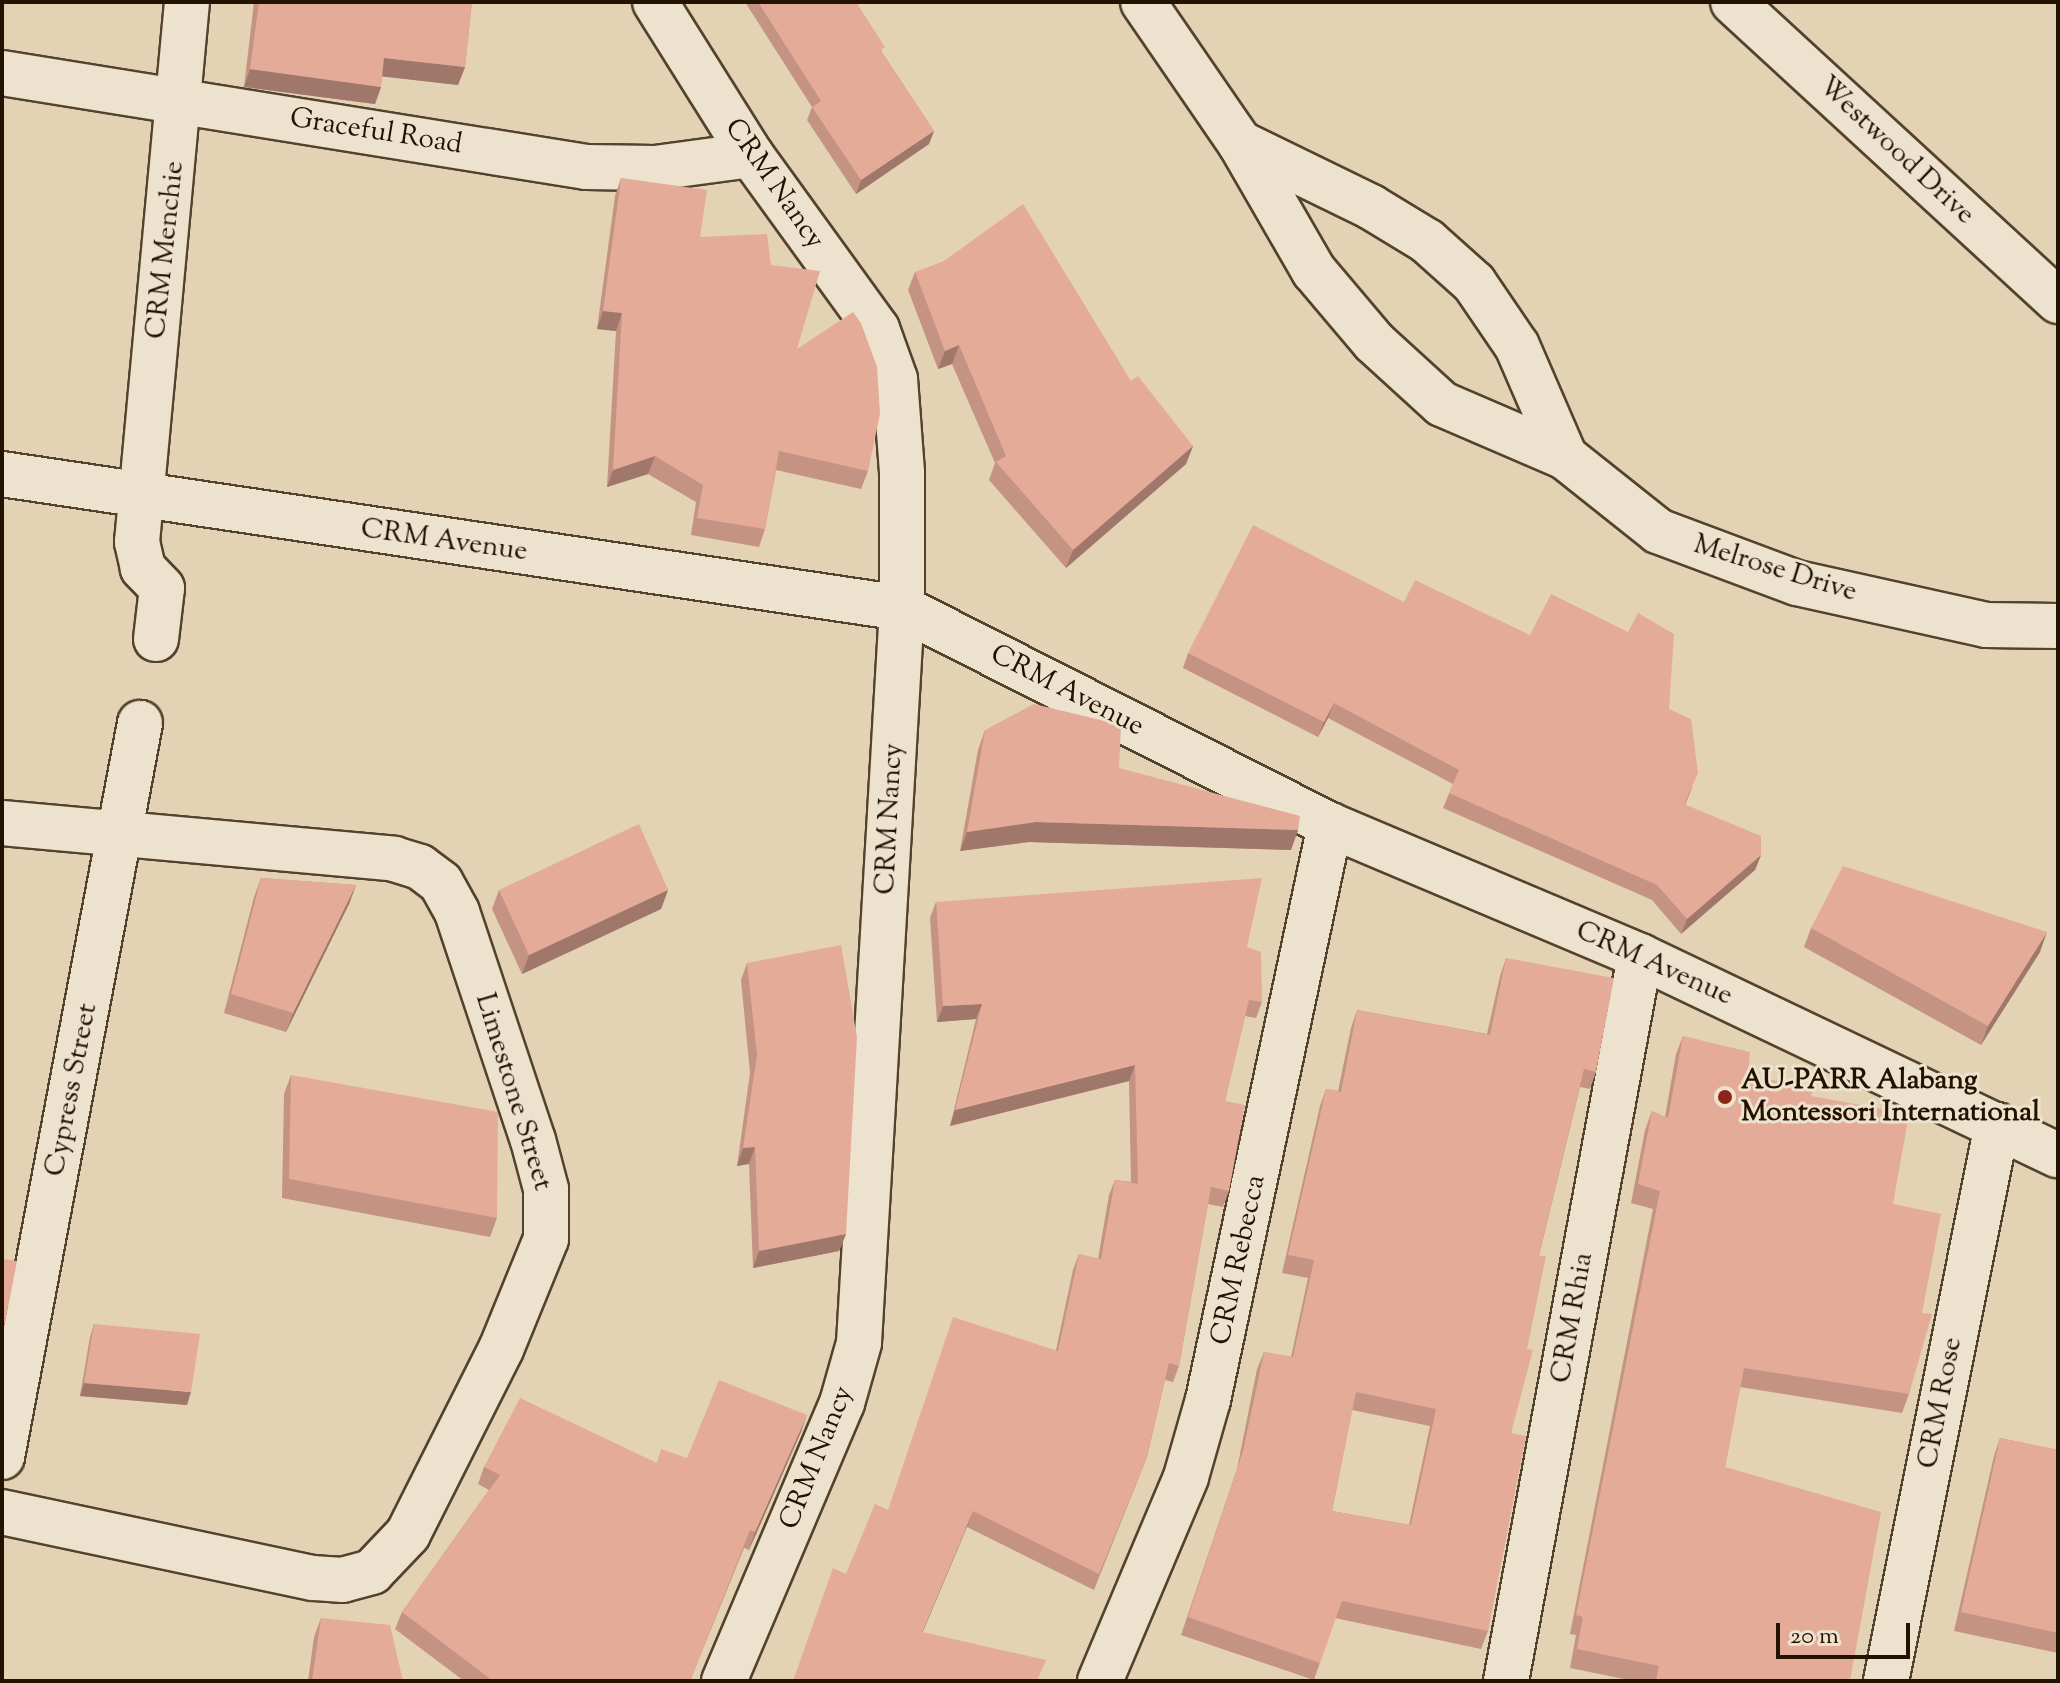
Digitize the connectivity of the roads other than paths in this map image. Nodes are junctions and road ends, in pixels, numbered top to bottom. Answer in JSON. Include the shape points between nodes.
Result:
{"nodes":[{"id":1,"x":187,"y":2,"type":"edge"},
{"id":2,"x":655,"y":2,"type":"edge"},
{"id":3,"x":1143,"y":2,"type":"edge"},
{"id":4,"x":1733,"y":2,"type":"edge"},
{"id":5,"x":2,"y":73,"type":"edge"},
{"id":6,"x":181,"y":100,"type":"junction"},
{"id":7,"x":1240,"y":143,"type":"junction"},
{"id":8,"x":751,"y":155,"type":"junction"},
{"id":9,"x":2058,"y":301,"type":"edge"},
{"id":10,"x":1565,"y":457,"type":"junction"},
{"id":11,"x":2,"y":474,"type":"edge"},
{"id":12,"x":142,"y":497,"type":"junction"},
{"id":13,"x":902,"y":608,"type":"junction"},
{"id":14,"x":2058,"y":626,"type":"edge"},
{"id":15,"x":156,"y":639,"type":"dead end"},
{"id":16,"x":140,"y":723,"type":"dead end"},
{"id":17,"x":2,"y":823,"type":"edge"},
{"id":18,"x":1330,"y":825,"type":"junction"},
{"id":19,"x":120,"y":834,"type":"junction"},
{"id":20,"x":1640,"y":956,"type":"junction"},
{"id":21,"x":1997,"y":1125,"type":"junction"},
{"id":22,"x":2058,"y":1155,"type":"edge"},
{"id":23,"x":2,"y":1457,"type":"edge"},
{"id":24,"x":2,"y":1512,"type":"edge"},
{"id":25,"x":724,"y":1681,"type":"edge"},
{"id":26,"x":1100,"y":1681,"type":"edge"},
{"id":27,"x":1506,"y":1681,"type":"edge"},
{"id":28,"x":1886,"y":1681,"type":"edge"}],
"edges":[{"from":1,"to":6,"type":"street","name":"CRM Menchie"},
{"from":2,"to":8,"type":"street","name":"CRM Nancy"},
{"from":3,"to":7,"type":"street","name":"Melrose Drive"},
{"from":4,"to":9,"type":"street","name":"Westwood Drive"},
{"from":5,"to":6,"type":"street","name":"Graceful Road"},
{"from":6,"to":8,"type":"street","name":"Graceful Road","via":[[586,167],[655,168]]},
{"from":6,"to":12,"type":"street","name":"CRM Menchie"},
{"from":7,"to":10,"type":"street","name":"Melrose Drive","via":[[1314,271],[1374,342],[1442,404]]},
{"from":7,"to":10,"type":"street","name":"Melrose Drive","via":[[1371,207],[1427,241],[1474,283],[1517,346]]},
{"from":8,"to":13,"type":"street","name":"CRM Nancy","via":[[877,329],[895,379],[902,473]]},
{"from":10,"to":14,"type":"street","name":"Melrose Drive","via":[[1658,531],[1797,583],[1986,625]]},
{"from":11,"to":12,"type":"street","name":"CRM Avenue"},
{"from":12,"to":13,"type":"street","name":"CRM Avenue"},
{"from":12,"to":15,"type":"street","name":"CRM Menchie","via":[[137,556],[162,588]]},
{"from":13,"to":18,"type":"street","name":"CRM Avenue"},
{"from":13,"to":25,"type":"street","name":"CRM Nancy","via":[[859,1343],[842,1403]]},
{"from":16,"to":19,"type":"street","name":"Cypress Street"},
{"from":17,"to":19,"type":"street","name":"Limestone Street"},
{"from":18,"to":20,"type":"street","name":"CRM Avenue"},
{"from":18,"to":26,"type":"street","name":"CRM Rebecca","via":[[1208,1400],[1186,1477]]},
{"from":19,"to":23,"type":"street","name":"Cypress Street"},
{"from":19,"to":24,"type":"street","name":"Limestone Street","via":[[394,859],[420,867],[441,883],[457,912],[533,1140],[546,1189],[546,1239],[501,1349],[408,1534],[372,1572],[343,1580],[312,1578]]},
{"from":20,"to":21,"type":"street","name":"CRM Avenue"},
{"from":20,"to":27,"type":"street","name":"CRM Rhia"},
{"from":21,"to":22,"type":"street","name":"CRM Avenue"},
{"from":21,"to":28,"type":"street","name":"CRM Rose"}]}
